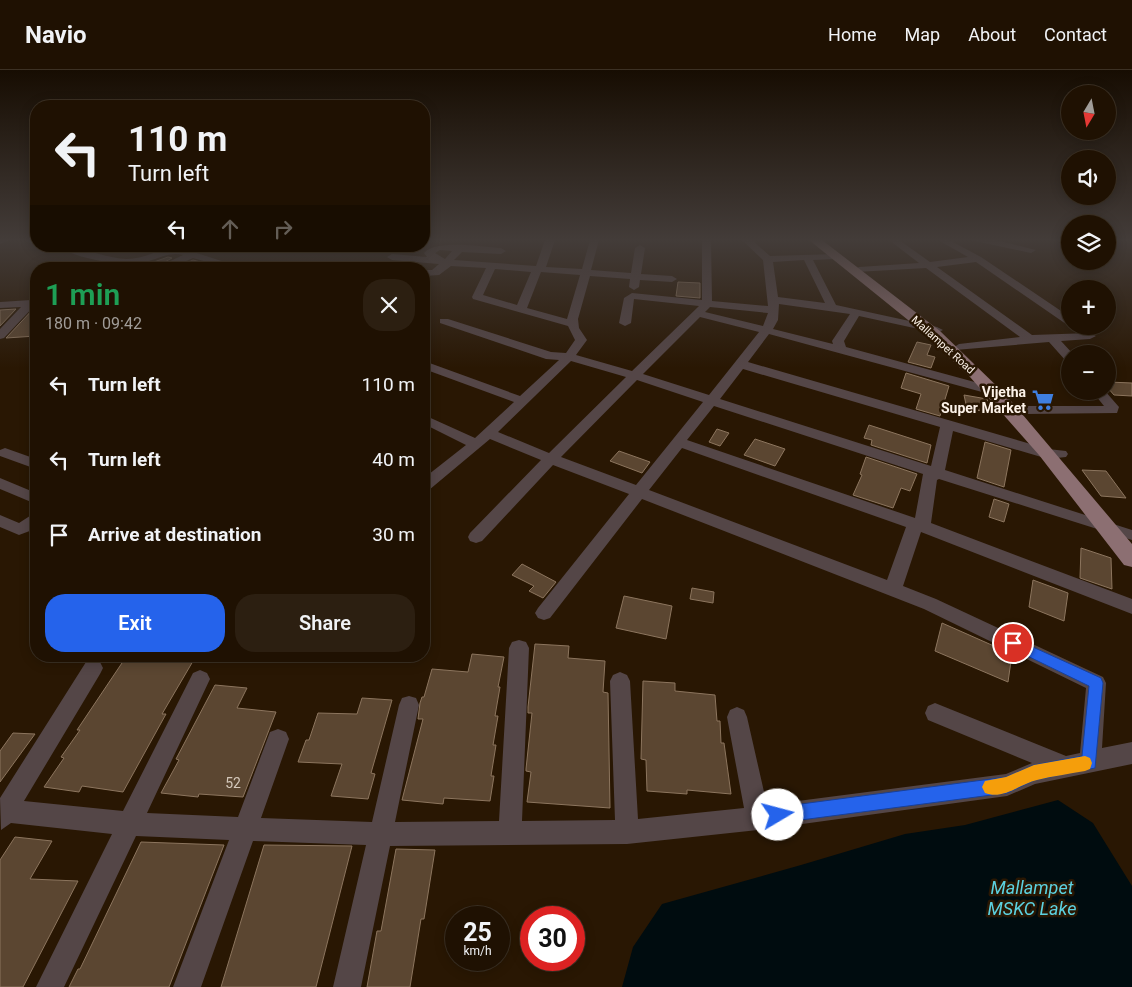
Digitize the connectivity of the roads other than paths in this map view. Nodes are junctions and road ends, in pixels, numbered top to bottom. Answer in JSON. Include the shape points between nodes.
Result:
{"nodes":[{"id":1,"x":485,"y":283,"type":"edge"},
{"id":2,"x":533,"y":283,"type":"edge"},
{"id":3,"x":584,"y":283,"type":"edge"},
{"id":4,"x":635,"y":283,"type":"edge"},
{"id":5,"x":703,"y":283,"type":"edge"},
{"id":6,"x":771,"y":283,"type":"edge"},
{"id":7,"x":820,"y":283,"type":"edge"},
{"id":8,"x":874,"y":283,"type":"edge"},
{"id":9,"x":954,"y":283,"type":"edge"},
{"id":10,"x":1013,"y":283,"type":"edge"},
{"id":11,"x":632,"y":296,"type":"junction"},
{"id":12,"x":30,"y":303,"type":"edge"},
{"id":13,"x":30,"y":304,"type":"edge"},
{"id":14,"x":774,"y":304,"type":"junction"},
{"id":15,"x":0,"y":305,"type":"edge"},
{"id":16,"x":832,"y":307,"type":"junction"},
{"id":17,"x":702,"y":308,"type":"junction"},
{"id":18,"x":522,"y":309,"type":"junction"},
{"id":19,"x":856,"y":313,"type":"junction"},
{"id":20,"x":1061,"y":316,"type":"edge"},
{"id":21,"x":444,"y":321,"type":"dead end"},
{"id":22,"x":573,"y":324,"type":"junction"},
{"id":23,"x":625,"y":324,"type":"dead end"},
{"id":24,"x":933,"y":330,"type":"junction"},
{"id":25,"x":766,"y":331,"type":"junction"},
{"id":26,"x":1089,"y":335,"type":"edge"},
{"id":27,"x":0,"y":336,"type":"edge"},
{"id":28,"x":1053,"y":338,"type":"junction"},
{"id":29,"x":1030,"y":339,"type":"junction"},
{"id":30,"x":1061,"y":347,"type":"edge"},
{"id":31,"x":959,"y":348,"type":"junction"},
{"id":32,"x":841,"y":349,"type":"junction"},
{"id":33,"x":569,"y":357,"type":"junction"},
{"id":34,"x":740,"y":364,"type":"junction"},
{"id":35,"x":430,"y":367,"type":"edge"},
{"id":36,"x":636,"y":376,"type":"junction"},
{"id":37,"x":998,"y":391,"type":"junction"},
{"id":38,"x":1106,"y":400,"type":"edge"},
{"id":39,"x":523,"y":401,"type":"junction"},
{"id":40,"x":712,"y":402,"type":"junction"},
{"id":41,"x":1025,"y":410,"type":"junction"},
{"id":42,"x":430,"y":420,"type":"edge"},
{"id":43,"x":947,"y":425,"type":"junction"},
{"id":44,"x":488,"y":433,"type":"junction"},
{"id":45,"x":679,"y":442,"type":"junction"},
{"id":46,"x":476,"y":444,"type":"junction"},
{"id":47,"x":5,"y":452,"type":"edge"},
{"id":48,"x":1055,"y":454,"type":"junction"},
{"id":49,"x":551,"y":459,"type":"junction"},
{"id":50,"x":30,"y":462,"type":"edge"},
{"id":51,"x":934,"y":474,"type":"junction"},
{"id":52,"x":430,"y":481,"type":"edge"},
{"id":53,"x":0,"y":482,"type":"edge"},
{"id":54,"x":639,"y":492,"type":"junction"},
{"id":55,"x":30,"y":496,"type":"edge"},
{"id":56,"x":0,"y":521,"type":"edge"},
{"id":57,"x":30,"y":523,"type":"edge"},
{"id":58,"x":919,"y":525,"type":"junction"},
{"id":59,"x":1108,"y":528,"type":"junction"},
{"id":60,"x":476,"y":537,"type":"dead end"},
{"id":61,"x":1131,"y":537,"type":"edge"},
{"id":62,"x":1132,"y":559,"type":"edge"},
{"id":63,"x":894,"y":590,"type":"junction"},
{"id":64,"x":1132,"y":607,"type":"edge"},
{"id":65,"x":544,"y":614,"type":"dead end"},
{"id":66,"x":519,"y":648,"type":"dead end"},
{"id":67,"x":93,"y":668,"type":"dead end"},
{"id":68,"x":200,"y":679,"type":"dead end"},
{"id":69,"x":620,"y":681,"type":"dead end"},
{"id":70,"x":408,"y":705,"type":"dead end"},
{"id":71,"x":935,"y":713,"type":"dead end"},
{"id":72,"x":737,"y":717,"type":"dead end"},
{"id":73,"x":278,"y":739,"type":"dead end"},
{"id":74,"x":1132,"y":753,"type":"edge"},
{"id":75,"x":1079,"y":765,"type":"junction"},
{"id":76,"x":2,"y":813,"type":"edge"},
{"id":77,"x":758,"y":818,"type":"junction"},
{"id":78,"x":131,"y":824,"type":"junction"},
{"id":79,"x":245,"y":830,"type":"junction"},
{"id":80,"x":627,"y":832,"type":"junction"},
{"id":81,"x":380,"y":834,"type":"junction"},
{"id":82,"x":510,"y":834,"type":"junction"},
{"id":83,"x":50,"y":987,"type":"edge"},
{"id":84,"x":188,"y":987,"type":"edge"},
{"id":85,"x":347,"y":987,"type":"edge"}],
"edges":[{"from":1,"to":18,"type":"street","via":[[477,297]]},
{"from":2,"to":18,"type":"street"},
{"from":3,"to":22,"type":"street"},
{"from":4,"to":11,"type":"street"},
{"from":5,"to":17,"type":"street"},
{"from":6,"to":14,"type":"street"},
{"from":7,"to":16,"type":"street"},
{"from":8,"to":24,"type":"main road","name":"Mallampet Road"},
{"from":9,"to":29,"type":"street"},
{"from":10,"to":20,"type":"street"},
{"from":11,"to":17,"type":"street"},
{"from":11,"to":23,"type":"street"},
{"from":12,"to":15,"type":"street"},
{"from":13,"to":27,"type":"street"},
{"from":14,"to":16,"type":"street"},
{"from":14,"to":17,"type":"street"},
{"from":14,"to":25,"type":"street","via":[[772,320]]},
{"from":16,"to":19,"type":"street"},
{"from":17,"to":25,"type":"street"},
{"from":17,"to":36,"type":"street"},
{"from":18,"to":22,"type":"street"},
{"from":19,"to":24,"type":"street"},
{"from":19,"to":32,"type":"street","via":[[838,342]]},
{"from":21,"to":33,"type":"street","via":[[550,356]]},
{"from":22,"to":33,"type":"street","via":[[581,340]]},
{"from":24,"to":31,"type":"main road","name":"Mallampet Road"},
{"from":24,"to":37,"type":"main road","name":"Mallampet Road"},
{"from":25,"to":32,"type":"street"},
{"from":25,"to":34,"type":"street"},
{"from":26,"to":28,"type":"street"},
{"from":28,"to":29,"type":"street"},
{"from":28,"to":30,"type":"street"},
{"from":29,"to":31,"type":"street"},
{"from":31,"to":37,"type":"main road","name":"Mallampet Road"},
{"from":32,"to":37,"type":"street"},
{"from":33,"to":36,"type":"street"},
{"from":33,"to":39,"type":"street"},
{"from":34,"to":40,"type":"street"},
{"from":34,"to":43,"type":"street"},
{"from":35,"to":39,"type":"street"},
{"from":36,"to":40,"type":"street"},
{"from":36,"to":49,"type":"street"},
{"from":37,"to":41,"type":"main road","name":"Mallampet Road"},
{"from":37,"to":48,"type":"main road","name":"Mallampet Road"},
{"from":38,"to":41,"type":"street","via":[[1112,410]]},
{"from":39,"to":44,"type":"street"},
{"from":40,"to":45,"type":"street"},
{"from":40,"to":51,"type":"street"},
{"from":41,"to":48,"type":"main road","name":"Mallampet Road"},
{"from":42,"to":46,"type":"street"},
{"from":43,"to":48,"type":"street"},
{"from":43,"to":51,"type":"street"},
{"from":44,"to":46,"type":"street"},
{"from":44,"to":49,"type":"street"},
{"from":45,"to":54,"type":"street"},
{"from":45,"to":58,"type":"street"},
{"from":46,"to":52,"type":"street"},
{"from":47,"to":50,"type":"street"},
{"from":48,"to":59,"type":"main road","name":"Mallampet Road"},
{"from":48,"to":61,"type":"main road","name":"Mallampet Road"},
{"from":49,"to":54,"type":"street"},
{"from":49,"to":60,"type":"street"},
{"from":51,"to":58,"type":"street"},
{"from":51,"to":59,"type":"street"},
{"from":53,"to":55,"type":"street"},
{"from":54,"to":63,"type":"street"},
{"from":54,"to":65,"type":"street"},
{"from":56,"to":57,"type":"street","via":[[19,529]]},
{"from":58,"to":63,"type":"street"},
{"from":58,"to":64,"type":"street"},
{"from":59,"to":61,"type":"street"},
{"from":59,"to":62,"type":"main road","name":"Mallampet Road"},
{"from":63,"to":75,"type":"street","via":[[1096,683]]},
{"from":66,"to":82,"type":"street"},
{"from":67,"to":76,"type":"street"},
{"from":68,"to":78,"type":"street"},
{"from":69,"to":80,"type":"street"},
{"from":70,"to":81,"type":"street"},
{"from":71,"to":75,"type":"street"},
{"from":72,"to":77,"type":"street"},
{"from":73,"to":79,"type":"street"},
{"from":74,"to":75,"type":"street"},
{"from":75,"to":77,"type":"street","via":[[1034,773],[1007,785]]},
{"from":76,"to":78,"type":"street"},
{"from":77,"to":80,"type":"street"},
{"from":78,"to":79,"type":"street"},
{"from":78,"to":83,"type":"street"},
{"from":79,"to":81,"type":"street"},
{"from":79,"to":84,"type":"street"},
{"from":80,"to":82,"type":"street"},
{"from":81,"to":82,"type":"street"},
{"from":81,"to":85,"type":"street"}]}
